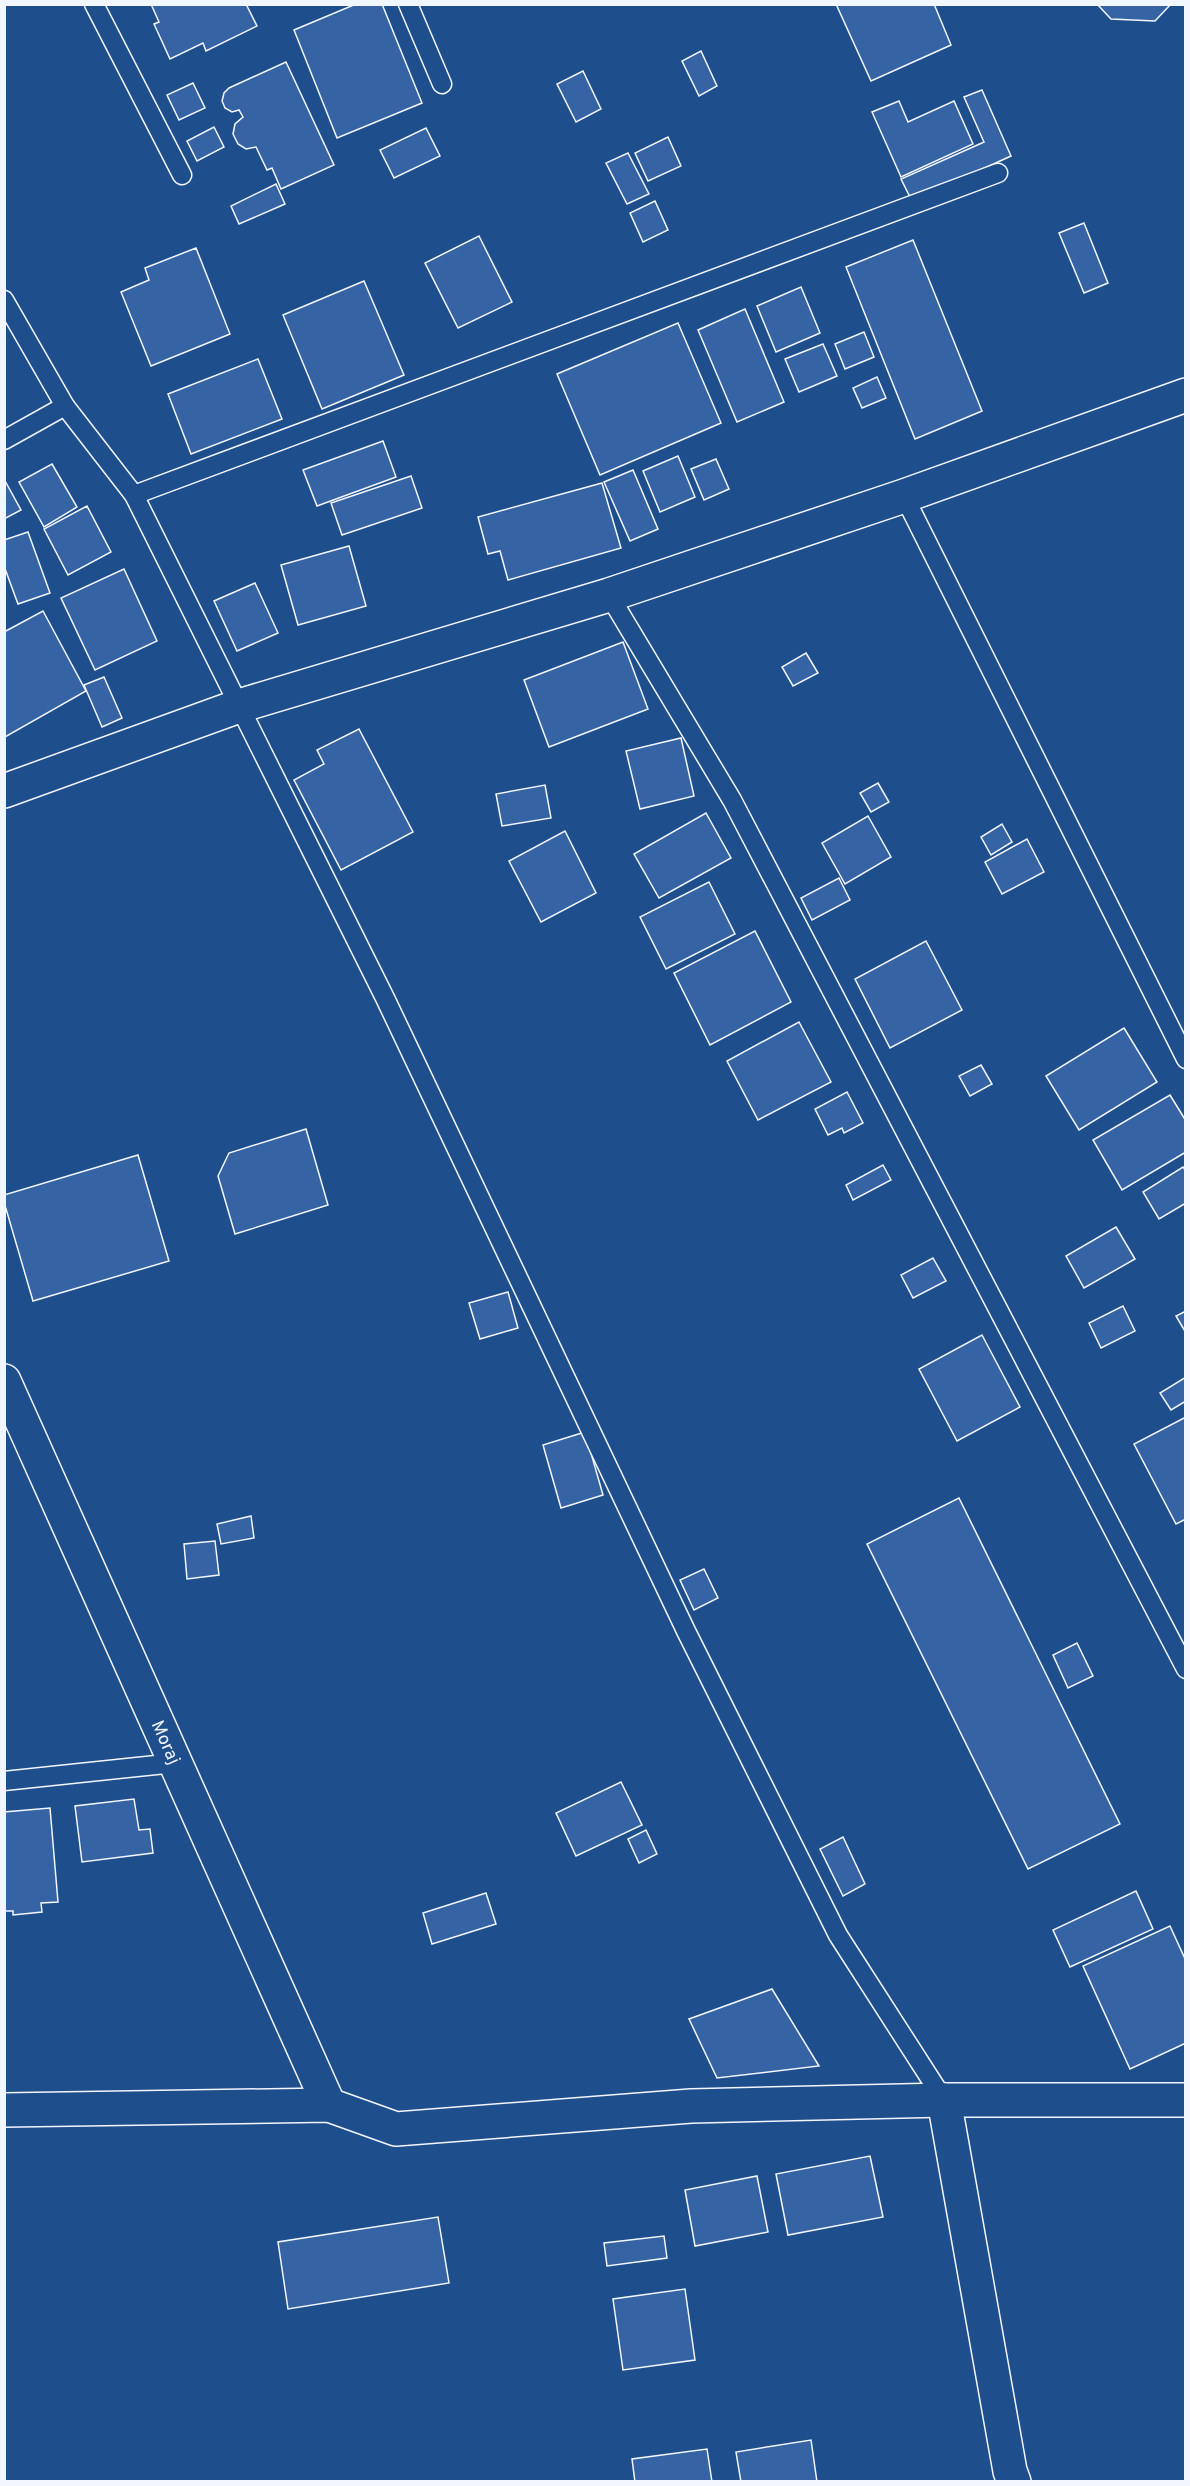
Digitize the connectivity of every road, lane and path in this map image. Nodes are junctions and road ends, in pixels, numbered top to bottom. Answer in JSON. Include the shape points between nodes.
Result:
{"nodes":[{"id":1,"x":94,"y":4,"type":"edge"},
{"id":2,"x":408,"y":4,"type":"edge"},
{"id":3,"x":442,"y":84,"type":"dead end"},
{"id":4,"x":998,"y":173,"type":"dead end"},
{"id":5,"x":182,"y":175,"type":"dead end"},
{"id":6,"x":4,"y":300,"type":"edge"},
{"id":7,"x":1185,"y":395,"type":"edge"},
{"id":8,"x":65,"y":406,"type":"junction"},
{"id":9,"x":4,"y":440,"type":"edge"},
{"id":10,"x":134,"y":495,"type":"junction"},
{"id":11,"x":904,"y":496,"type":"junction"},
{"id":12,"x":609,"y":595,"type":"junction"},
{"id":13,"x":239,"y":706,"type":"junction"},
{"id":14,"x":4,"y":791,"type":"edge"},
{"id":15,"x":1185,"y":1059,"type":"edge"},
{"id":16,"x":4,"y":1381,"type":"edge"},
{"id":17,"x":1185,"y":1669,"type":"edge"},
{"id":18,"x":175,"y":1763,"type":"junction"},
{"id":19,"x":4,"y":1781,"type":"edge"},
{"id":20,"x":944,"y":2100,"type":"junction"},
{"id":21,"x":1185,"y":2100,"type":"edge"},
{"id":22,"x":329,"y":2105,"type":"junction"},
{"id":23,"x":4,"y":2110,"type":"edge"},
{"id":24,"x":1014,"y":2481,"type":"edge"}],
"edges":[{"from":1,"to":5,"type":"lane"},
{"from":2,"to":3,"type":"lane"},
{"from":4,"to":10,"type":"lane"},
{"from":6,"to":8,"type":"lane"},
{"from":7,"to":11,"type":"street"},
{"from":8,"to":9,"type":"lane"},
{"from":8,"to":10,"type":"lane"},
{"from":10,"to":13,"type":"lane"},
{"from":11,"to":12,"type":"street"},
{"from":11,"to":15,"type":"lane"},
{"from":12,"to":13,"type":"street"},
{"from":12,"to":17,"type":"lane","via":[[732,800]]},
{"from":13,"to":14,"type":"street"},
{"from":13,"to":20,"type":"lane","via":[[385,998],[686,1631],[838,1935]]},
{"from":16,"to":18,"type":"street","name":"Moraj"},
{"from":18,"to":19,"type":"lane"},
{"from":18,"to":22,"type":"street","name":"Moraj"},
{"from":20,"to":21,"type":"street"},
{"from":20,"to":22,"type":"street","via":[[691,2106],[396,2129]]},
{"from":20,"to":24,"type":"street"},
{"from":22,"to":23,"type":"street"}]}
